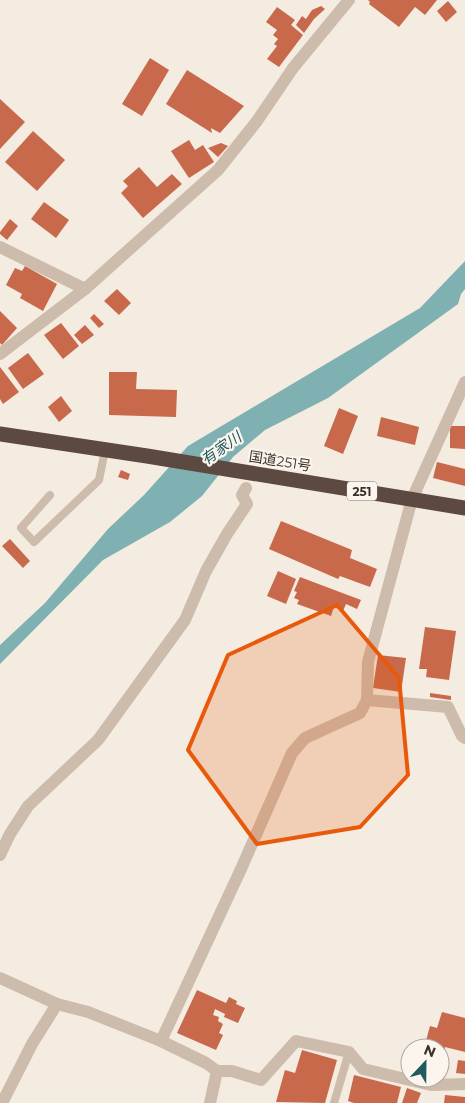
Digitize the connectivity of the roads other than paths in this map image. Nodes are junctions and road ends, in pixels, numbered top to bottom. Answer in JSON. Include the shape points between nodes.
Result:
{"nodes":[{"id":1,"x":349,"y":0,"type":"edge"},
{"id":2,"x":0,"y":247,"type":"edge"},
{"id":3,"x":85,"y":289,"type":"junction"},
{"id":4,"x":0,"y":354,"type":"edge"},
{"id":5,"x":465,"y":382,"type":"edge"},
{"id":6,"x":0,"y":434,"type":"edge"},
{"id":7,"x":105,"y":450,"type":"junction"},
{"id":8,"x":246,"y":488,"type":"dead end"},
{"id":9,"x":50,"y":495,"type":"dead end"},
{"id":10,"x":412,"y":499,"type":"junction"},
{"id":11,"x":465,"y":508,"type":"edge"},
{"id":12,"x":367,"y":700,"type":"junction"},
{"id":13,"x":465,"y":738,"type":"edge"},
{"id":14,"x":0,"y":855,"type":"edge"},
{"id":15,"x":0,"y":978,"type":"edge"},
{"id":16,"x":57,"y":1004,"type":"junction"},
{"id":17,"x":161,"y":1041,"type":"junction"},
{"id":18,"x":349,"y":1052,"type":"junction"},
{"id":19,"x":217,"y":1071,"type":"junction"},
{"id":20,"x":465,"y":1084,"type":"edge"},
{"id":21,"x":2,"y":1103,"type":"edge"},
{"id":22,"x":210,"y":1103,"type":"edge"},
{"id":23,"x":334,"y":1103,"type":"edge"}],
"edges":[{"from":1,"to":3,"type":"street","via":[[293,68],[218,170]]},
{"from":2,"to":3,"type":"street"},
{"from":3,"to":4,"type":"street"},
{"from":5,"to":10,"type":"street"},
{"from":6,"to":7,"type":"highway","name":"国道251号","number":"251"},
{"from":7,"to":9,"type":"lane","via":[[99,480],[34,542],[21,528]]},
{"from":7,"to":10,"type":"highway","name":"国道251号","number":"251"},
{"from":8,"to":14,"type":"street","via":[[242,495],[247,504],[206,571],[185,620],[98,740],[28,806]]},
{"from":10,"to":11,"type":"highway","name":"国道251号","number":"251"},
{"from":10,"to":12,"type":"street","via":[[368,662]]},
{"from":12,"to":13,"type":"street","via":[[448,707]]},
{"from":12,"to":17,"type":"street","via":[[360,714],[305,738],[292,753]]},
{"from":15,"to":16,"type":"street"},
{"from":16,"to":17,"type":"street","via":[[88,1012]]},
{"from":16,"to":21,"type":"street"},
{"from":17,"to":19,"type":"street","via":[[206,1062]]},
{"from":18,"to":19,"type":"street","via":[[296,1040],[261,1080],[232,1071]]},
{"from":18,"to":20,"type":"street","via":[[363,1069],[431,1085]]},
{"from":18,"to":23,"type":"lane"},
{"from":19,"to":22,"type":"street"}]}
